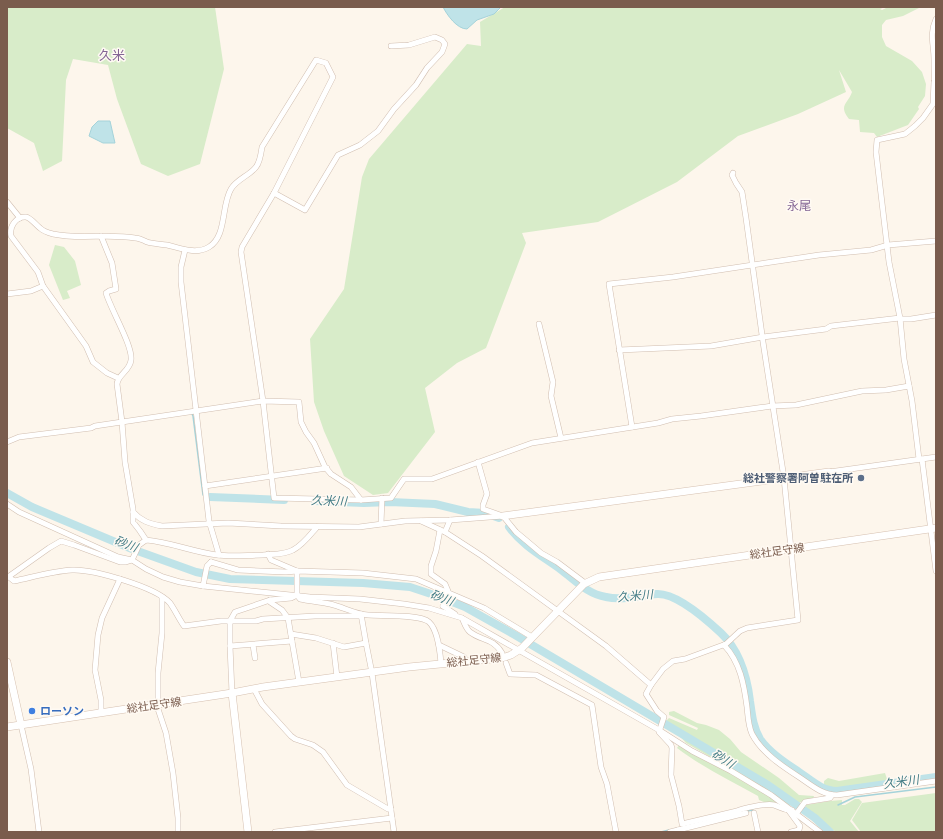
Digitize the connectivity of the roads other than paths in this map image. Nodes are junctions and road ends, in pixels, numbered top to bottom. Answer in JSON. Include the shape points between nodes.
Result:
{"nodes":[{"id":1,"x":936,"y":19,"type":"edge"},
{"id":2,"x":391,"y":46,"type":"dead end"},
{"id":3,"x":934,"y":82,"type":"junction"},
{"id":4,"x":936,"y":96,"type":"edge"},
{"id":5,"x":732,"y":173,"type":"dead end"},
{"id":6,"x":274,"y":193,"type":"junction"},
{"id":7,"x":7,"y":202,"type":"edge"},
{"id":8,"x":20,"y":218,"type":"junction"},
{"id":9,"x":9,"y":234,"type":"edge"},
{"id":10,"x":101,"y":236,"type":"junction"},
{"id":11,"x":936,"y":241,"type":"edge"},
{"id":12,"x":888,"y":246,"type":"junction"},
{"id":13,"x":185,"y":250,"type":"junction"},
{"id":14,"x":753,"y":266,"type":"junction"},
{"id":15,"x":43,"y":286,"type":"junction"},
{"id":16,"x":7,"y":294,"type":"edge"},
{"id":17,"x":936,"y":315,"type":"edge"},
{"id":18,"x":900,"y":318,"type":"junction"},
{"id":19,"x":539,"y":324,"type":"dead end"},
{"id":20,"x":763,"y":337,"type":"junction"},
{"id":21,"x":620,"y":350,"type":"junction"},
{"id":22,"x":118,"y":378,"type":"junction"},
{"id":23,"x":909,"y":386,"type":"junction"},
{"id":24,"x":263,"y":400,"type":"junction"},
{"id":25,"x":772,"y":406,"type":"junction"},
{"id":26,"x":196,"y":411,"type":"junction"},
{"id":27,"x":122,"y":424,"type":"junction"},
{"id":28,"x":632,"y":427,"type":"junction"},
{"id":29,"x":561,"y":438,"type":"junction"},
{"id":30,"x":7,"y":442,"type":"edge"},
{"id":31,"x":936,"y":457,"type":"edge"},
{"id":32,"x":920,"y":459,"type":"junction"},
{"id":33,"x":478,"y":462,"type":"junction"},
{"id":34,"x":326,"y":468,"type":"junction"},
{"id":35,"x":829,"y":472,"type":"joint"},
{"id":36,"x":271,"y":476,"type":"junction"},
{"id":37,"x":784,"y":478,"type":"junction"},
{"id":38,"x":205,"y":486,"type":"junction"},
{"id":39,"x":361,"y":500,"type":"junction"},
{"id":40,"x":382,"y":500,"type":"junction"},
{"id":41,"x":7,"y":504,"type":"edge"},
{"id":42,"x":133,"y":512,"type":"junction"},
{"id":43,"x":501,"y":516,"type":"junction"},
{"id":44,"x":419,"y":520,"type":"junction"},
{"id":45,"x":450,"y":520,"type":"junction"},
{"id":46,"x":210,"y":523,"type":"junction"},
{"id":47,"x":381,"y":524,"type":"junction"},
{"id":48,"x":317,"y":526,"type":"junction"},
{"id":49,"x":933,"y":528,"type":"edge"},
{"id":50,"x":443,"y":531,"type":"junction"},
{"id":51,"x":146,"y":540,"type":"junction"},
{"id":52,"x":791,"y":550,"type":"junction"},
{"id":53,"x":268,"y":554,"type":"junction"},
{"id":54,"x":219,"y":555,"type":"junction"},
{"id":55,"x":226,"y":556,"type":"junction"},
{"id":56,"x":133,"y":558,"type":"junction"},
{"id":57,"x":211,"y":562,"type":"junction"},
{"id":58,"x":297,"y":571,"type":"junction"},
{"id":59,"x":936,"y":571,"type":"edge"},
{"id":60,"x":8,"y":577,"type":"edge"},
{"id":61,"x":120,"y":579,"type":"junction"},
{"id":62,"x":583,"y":585,"type":"junction"},
{"id":63,"x":203,"y":586,"type":"junction"},
{"id":64,"x":448,"y":591,"type":"junction"},
{"id":65,"x":297,"y":595,"type":"junction"},
{"id":66,"x":162,"y":597,"type":"junction"},
{"id":67,"x":270,"y":600,"type":"junction"},
{"id":68,"x":443,"y":606,"type":"junction"},
{"id":69,"x":434,"y":609,"type":"junction"},
{"id":70,"x":558,"y":611,"type":"junction"},
{"id":71,"x":361,"y":615,"type":"junction"},
{"id":72,"x":288,"y":618,"type":"junction"},
{"id":73,"x":462,"y":618,"type":"junction"},
{"id":74,"x":230,"y":622,"type":"junction"},
{"id":75,"x":291,"y":634,"type":"junction"},
{"id":76,"x":531,"y":638,"type":"junction"},
{"id":77,"x":292,"y":641,"type":"junction"},
{"id":78,"x":333,"y":643,"type":"junction"},
{"id":79,"x":366,"y":643,"type":"junction"},
{"id":80,"x":725,"y":644,"type":"junction"},
{"id":81,"x":253,"y":645,"type":"junction"},
{"id":82,"x":439,"y":645,"type":"junction"},
{"id":83,"x":230,"y":646,"type":"junction"},
{"id":84,"x":520,"y":649,"type":"junction"},
{"id":85,"x":502,"y":654,"type":"dead end"},
{"id":86,"x":256,"y":658,"type":"dead end"},
{"id":87,"x":466,"y":661,"type":"junction"},
{"id":88,"x":7,"y":662,"type":"edge"},
{"id":89,"x":441,"y":663,"type":"junction"},
{"id":90,"x":506,"y":663,"type":"dead end"},
{"id":91,"x":372,"y":673,"type":"junction"},
{"id":92,"x":337,"y":677,"type":"junction"},
{"id":93,"x":299,"y":682,"type":"junction"},
{"id":94,"x":651,"y":685,"type":"junction"},
{"id":95,"x":254,"y":689,"type":"junction"},
{"id":96,"x":232,"y":694,"type":"junction"},
{"id":97,"x":158,"y":704,"type":"junction"},
{"id":98,"x":101,"y":713,"type":"junction"},
{"id":99,"x":21,"y":725,"type":"junction"},
{"id":100,"x":7,"y":727,"type":"edge"},
{"id":101,"x":660,"y":728,"type":"junction"},
{"id":102,"x":936,"y":781,"type":"edge"},
{"id":103,"x":832,"y":795,"type":"junction"},
{"id":104,"x":391,"y":809,"type":"junction"},
{"id":105,"x":793,"y":812,"type":"junction"},
{"id":106,"x":746,"y":813,"type":"dead end"},
{"id":107,"x":754,"y":813,"type":"dead end"},
{"id":108,"x":392,"y":818,"type":"junction"},
{"id":109,"x":681,"y":828,"type":"edge"},
{"id":110,"x":39,"y":832,"type":"edge"},
{"id":111,"x":178,"y":832,"type":"edge"},
{"id":112,"x":248,"y":832,"type":"edge"},
{"id":113,"x":275,"y":832,"type":"edge"},
{"id":114,"x":394,"y":832,"type":"edge"},
{"id":115,"x":616,"y":832,"type":"edge"},
{"id":116,"x":670,"y":832,"type":"edge"},
{"id":117,"x":758,"y":832,"type":"edge"},
{"id":118,"x":791,"y":832,"type":"edge"},
{"id":119,"x":820,"y":832,"type":"edge"}],
"edges":[{"from":1,"to":3,"type":"street","via":[[932,27]]},
{"from":2,"to":6,"type":"street","via":[[409,44],[435,36],[445,44],[442,52],[378,131],[360,145],[338,155],[305,210]]},
{"from":3,"to":4,"type":"street"},
{"from":3,"to":12,"type":"street","via":[[933,104],[916,126],[905,134],[877,140],[876,152]]},
{"from":5,"to":14,"type":"street","via":[[742,192]]},
{"from":6,"to":13,"type":"street","via":[[333,77],[326,63],[316,60],[262,147],[256,167],[237,182],[228,196],[215,242],[205,249]]},
{"from":6,"to":24,"type":"street","via":[[241,252]]},
{"from":7,"to":8,"type":"street"},
{"from":8,"to":9,"type":"street","via":[[14,222]]},
{"from":8,"to":10,"type":"street","via":[[29,218],[40,229],[53,234]]},
{"from":9,"to":15,"type":"street","via":[[38,272]]},
{"from":10,"to":13,"type":"street","via":[[137,238]]},
{"from":10,"to":22,"type":"street","via":[[112,263],[116,289],[106,293],[131,352],[130,365]]},
{"from":11,"to":12,"type":"street"},
{"from":12,"to":14,"type":"street"},
{"from":12,"to":18,"type":"street"},
{"from":13,"to":26,"type":"street","via":[[180,282]]},
{"from":14,"to":20,"type":"street"},
{"from":14,"to":21,"type":"street","via":[[609,284]]},
{"from":15,"to":16,"type":"street","via":[[31,291]]},
{"from":15,"to":22,"type":"street","via":[[86,346],[93,362]]},
{"from":17,"to":18,"type":"street"},
{"from":18,"to":20,"type":"street"},
{"from":18,"to":23,"type":"street"},
{"from":19,"to":29,"type":"street","via":[[553,382],[551,396]]},
{"from":20,"to":21,"type":"street","via":[[711,346]]},
{"from":20,"to":25,"type":"street"},
{"from":21,"to":28,"type":"street"},
{"from":22,"to":27,"type":"street"},
{"from":23,"to":25,"type":"street"},
{"from":23,"to":32,"type":"street"},
{"from":24,"to":26,"type":"street"},
{"from":24,"to":34,"type":"street","via":[[299,402],[301,422]]},
{"from":24,"to":36,"type":"street"},
{"from":25,"to":28,"type":"street"},
{"from":25,"to":37,"type":"street"},
{"from":26,"to":27,"type":"street"},
{"from":26,"to":38,"type":"street"},
{"from":27,"to":30,"type":"street","via":[[19,437]]},
{"from":27,"to":42,"type":"street"},
{"from":28,"to":29,"type":"street"},
{"from":29,"to":33,"type":"street","via":[[532,443]]},
{"from":31,"to":32,"type":"street"},
{"from":32,"to":35,"type":"street"},
{"from":32,"to":49,"type":"street"},
{"from":33,"to":40,"type":"street","via":[[432,479],[404,479],[390,498]]},
{"from":33,"to":43,"type":"street","via":[[487,494],[483,509]]},
{"from":34,"to":36,"type":"street"},
{"from":34,"to":39,"type":"street","via":[[351,487]]},
{"from":35,"to":37,"type":"main road"},
{"from":36,"to":38,"type":"street"},
{"from":36,"to":39,"type":"street","via":[[274,498]]},
{"from":37,"to":43,"type":"main road"},
{"from":37,"to":52,"type":"street"},
{"from":38,"to":46,"type":"street"},
{"from":39,"to":40,"type":"street"},
{"from":40,"to":47,"type":"street"},
{"from":41,"to":56,"type":"street","via":[[19,512],[118,557]]},
{"from":42,"to":46,"type":"street","via":[[139,518],[162,526]]},
{"from":42,"to":51,"type":"street","via":[[133,522]]},
{"from":43,"to":45,"type":"street"},
{"from":43,"to":62,"type":"street","via":[[516,532]]},
{"from":44,"to":45,"type":"street"},
{"from":44,"to":47,"type":"street"},
{"from":44,"to":50,"type":"street"},
{"from":45,"to":50,"type":"street"},
{"from":46,"to":48,"type":"street"},
{"from":46,"to":54,"type":"street"},
{"from":47,"to":48,"type":"street","via":[[359,527]]},
{"from":48,"to":53,"type":"street","via":[[292,551]]},
{"from":49,"to":52,"type":"main road","name":"総社足守線"},
{"from":49,"to":59,"type":"street"},
{"from":50,"to":64,"type":"street","via":[[431,566],[431,574],[445,584]]},
{"from":50,"to":70,"type":"street"},
{"from":51,"to":54,"type":"street"},
{"from":51,"to":56,"type":"street","via":[[139,545]]},
{"from":52,"to":62,"type":"main road","name":"総社足守線","via":[[599,577]]},
{"from":52,"to":80,"type":"street","via":[[798,620],[747,628]]},
{"from":53,"to":55,"type":"street"},
{"from":53,"to":58,"type":"street","via":[[271,560]]},
{"from":54,"to":55,"type":"street"},
{"from":55,"to":57,"type":"street","via":[[222,564]]},
{"from":56,"to":60,"type":"street","via":[[120,562],[61,542]]},
{"from":56,"to":63,"type":"street","via":[[146,569],[162,577]]},
{"from":57,"to":58,"type":"street","via":[[238,570]]},
{"from":57,"to":63,"type":"street","via":[[207,566]]},
{"from":58,"to":64,"type":"street","via":[[390,575],[416,579]]},
{"from":58,"to":65,"type":"street"},
{"from":60,"to":61,"type":"street","via":[[14,581],[72,570]]},
{"from":61,"to":66,"type":"street"},
{"from":61,"to":98,"type":"street","via":[[102,618],[98,635],[95,670]]},
{"from":62,"to":70,"type":"main road","name":"総社足守線"},
{"from":63,"to":65,"type":"street"},
{"from":64,"to":68,"type":"street"},
{"from":64,"to":76,"type":"street","via":[[484,608]]},
{"from":65,"to":67,"type":"street","via":[[292,598]]},
{"from":65,"to":69,"type":"street","via":[[397,603]]},
{"from":65,"to":71,"type":"street","via":[[300,599],[329,604]]},
{"from":66,"to":74,"type":"street","via":[[170,603],[184,626]]},
{"from":66,"to":97,"type":"street"},
{"from":67,"to":72,"type":"street"},
{"from":67,"to":74,"type":"street","via":[[235,612]]},
{"from":68,"to":69,"type":"street"},
{"from":68,"to":73,"type":"street"},
{"from":69,"to":73,"type":"street"},
{"from":70,"to":76,"type":"main road","name":"総社足守線"},
{"from":70,"to":94,"type":"street","via":[[606,646]]},
{"from":71,"to":72,"type":"street"},
{"from":71,"to":79,"type":"street"},
{"from":71,"to":82,"type":"street","via":[[423,619],[432,626]]},
{"from":72,"to":74,"type":"street"},
{"from":72,"to":75,"type":"street"},
{"from":73,"to":84,"type":"street"},
{"from":73,"to":85,"type":"street","via":[[469,631],[492,642]]},
{"from":74,"to":83,"type":"street"},
{"from":75,"to":77,"type":"street"},
{"from":75,"to":78,"type":"street"},
{"from":76,"to":84,"type":"main road","name":"総社足守線"},
{"from":77,"to":81,"type":"street"},
{"from":77,"to":93,"type":"street"},
{"from":78,"to":79,"type":"street","via":[[347,647]]},
{"from":78,"to":92,"type":"street"},
{"from":79,"to":91,"type":"street"},
{"from":80,"to":94,"type":"street","via":[[673,661]]},
{"from":80,"to":103,"type":"street","via":[[734,657],[741,675],[750,726],[757,742],[784,767],[819,791]]},
{"from":81,"to":83,"type":"street"},
{"from":81,"to":86,"type":"street"},
{"from":82,"to":87,"type":"street","via":[[464,657]]},
{"from":82,"to":89,"type":"street"},
{"from":83,"to":96,"type":"street"},
{"from":84,"to":87,"type":"main road","name":"総社足守線","via":[[502,658]]},
{"from":84,"to":101,"type":"street"},
{"from":87,"to":89,"type":"main road","name":"総社足守線"},
{"from":88,"to":99,"type":"main road"},
{"from":89,"to":91,"type":"main road","name":"総社足守線"},
{"from":90,"to":115,"type":"street","via":[[510,674],[536,675],[592,705],[601,767],[607,784]]},
{"from":91,"to":92,"type":"main road","name":"総社足守線"},
{"from":91,"to":104,"type":"street"},
{"from":92,"to":93,"type":"main road","name":"総社足守線"},
{"from":93,"to":95,"type":"main road","name":"総社足守線"},
{"from":94,"to":101,"type":"street","via":[[646,694],[657,711],[663,715]]},
{"from":95,"to":96,"type":"main road","name":"総社足守線"},
{"from":95,"to":104,"type":"street","via":[[262,704],[291,736],[323,752],[347,785]]},
{"from":96,"to":97,"type":"main road","name":"総社足守線"},
{"from":96,"to":112,"type":"main road"},
{"from":97,"to":98,"type":"main road","name":"総社足守線"},
{"from":97,"to":111,"type":"street","via":[[173,773]]},
{"from":98,"to":99,"type":"main road","name":"総社足守線"},
{"from":99,"to":100,"type":"main road","name":"総社足守線"},
{"from":99,"to":110,"type":"street","via":[[31,768]]},
{"from":101,"to":105,"type":"street","via":[[692,751],[772,795]]},
{"from":101,"to":109,"type":"street","via":[[662,736],[672,748],[671,775],[679,806]]},
{"from":102,"to":103,"type":"street"},
{"from":103,"to":105,"type":"street","via":[[830,798],[805,802]]},
{"from":104,"to":108,"type":"street"},
{"from":105,"to":109,"type":"street","via":[[772,804],[741,808]]},
{"from":105,"to":118,"type":"street","via":[[800,826],[799,830]]},
{"from":105,"to":119,"type":"street"},
{"from":106,"to":109,"type":"street"},
{"from":107,"to":117,"type":"street"},
{"from":108,"to":113,"type":"street"},
{"from":108,"to":114,"type":"street"},
{"from":109,"to":116,"type":"street"}]}
